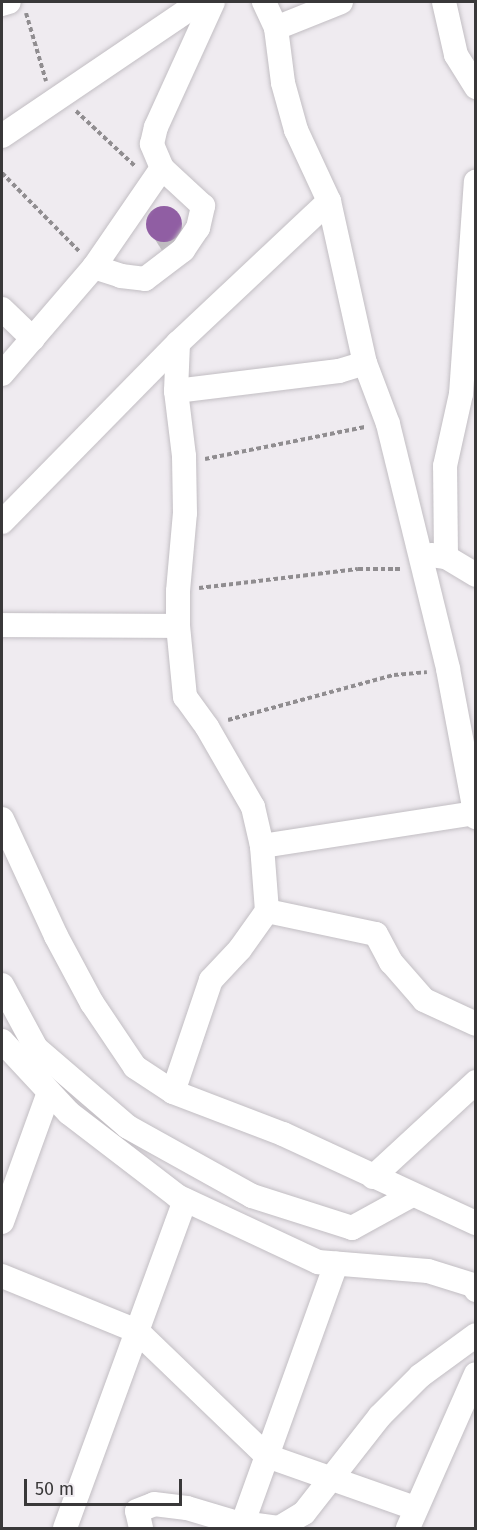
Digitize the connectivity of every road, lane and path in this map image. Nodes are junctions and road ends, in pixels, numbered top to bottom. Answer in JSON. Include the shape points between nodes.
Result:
{"nodes":[{"id":1,"x":9,"y":2,"type":"edge"},
{"id":2,"x":200,"y":2,"type":"edge"},
{"id":3,"x":213,"y":2,"type":"edge"},
{"id":4,"x":264,"y":2,"type":"edge"},
{"id":5,"x":340,"y":2,"type":"edge"},
{"id":6,"x":444,"y":2,"type":"edge"},
{"id":7,"x":2,"y":4,"type":"edge"},
{"id":8,"x":276,"y":28,"type":"junction"},
{"id":9,"x":476,"y":87,"type":"edge"},
{"id":10,"x":2,"y":136,"type":"edge"},
{"id":11,"x":162,"y":168,"type":"junction"},
{"id":12,"x":2,"y":172,"type":"edge"},
{"id":13,"x":476,"y":182,"type":"edge"},
{"id":14,"x":329,"y":201,"type":"junction"},
{"id":15,"x":94,"y":267,"type":"junction"},
{"id":16,"x":2,"y":309,"type":"edge"},
{"id":17,"x":33,"y":339,"type":"junction"},
{"id":18,"x":178,"y":344,"type":"junction"},
{"id":19,"x":365,"y":363,"type":"junction"},
{"id":20,"x":2,"y":374,"type":"edge"},
{"id":21,"x":468,"y":388,"type":"edge"},
{"id":22,"x":176,"y":391,"type":"junction"},
{"id":23,"x":388,"y":424,"type":"junction"},
{"id":24,"x":184,"y":456,"type":"junction"},
{"id":25,"x":2,"y":522,"type":"edge"},
{"id":26,"x":446,"y":557,"type":"junction"},
{"id":27,"x":422,"y":560,"type":"junction"},
{"id":28,"x":476,"y":574,"type":"edge"},
{"id":29,"x":178,"y":591,"type":"junction"},
{"id":30,"x":2,"y":625,"type":"edge"},
{"id":31,"x":178,"y":626,"type":"junction"},
{"id":32,"x":448,"y":669,"type":"junction"},
{"id":33,"x":207,"y":726,"type":"junction"},
{"id":34,"x":475,"y":815,"type":"edge"},
{"id":35,"x":2,"y":819,"type":"edge"},
{"id":36,"x":262,"y":846,"type":"junction"},
{"id":37,"x":267,"y":910,"type":"junction"},
{"id":38,"x":2,"y":985,"type":"edge"},
{"id":39,"x":476,"y":1024,"type":"edge"},
{"id":40,"x":2,"y":1041,"type":"edge"},
{"id":41,"x":476,"y":1082,"type":"edge"},
{"id":42,"x":49,"y":1092,"type":"junction"},
{"id":43,"x":174,"y":1092,"type":"junction"},
{"id":44,"x":373,"y":1177,"type":"junction"},
{"id":45,"x":412,"y":1196,"type":"junction"},
{"id":46,"x":185,"y":1200,"type":"junction"},
{"id":47,"x":2,"y":1222,"type":"edge"},
{"id":48,"x":476,"y":1223,"type":"edge"},
{"id":49,"x":336,"y":1264,"type":"junction"},
{"id":50,"x":2,"y":1276,"type":"edge"},
{"id":51,"x":476,"y":1290,"type":"edge"},
{"id":52,"x":137,"y":1331,"type":"junction"},
{"id":53,"x":476,"y":1335,"type":"edge"},
{"id":54,"x":476,"y":1374,"type":"edge"},
{"id":55,"x":267,"y":1456,"type":"junction"},
{"id":56,"x":331,"y":1478,"type":"junction"},
{"id":57,"x":411,"y":1518,"type":"edge"},
{"id":58,"x":242,"y":1526,"type":"edge"},
{"id":59,"x":65,"y":1528,"type":"edge"},
{"id":60,"x":141,"y":1528,"type":"edge"}],
"edges":[{"from":1,"to":7,"type":"street"},
{"from":2,"to":10,"type":"street"},
{"from":3,"to":11,"type":"street","via":[[156,127],[152,144]]},
{"from":4,"to":8,"type":"street"},
{"from":5,"to":8,"type":"street"},
{"from":6,"to":9,"type":"street","via":[[456,55]]},
{"from":8,"to":14,"type":"street","via":[[283,83],[296,130]]},
{"from":11,"to":15,"type":"street"},
{"from":11,"to":15,"type":"street","via":[[203,206],[198,228],[183,250],[146,279]]},
{"from":12,"to":15,"type":"path"},
{"from":13,"to":21,"type":"street"},
{"from":14,"to":18,"type":"street"},
{"from":14,"to":19,"type":"street"},
{"from":15,"to":17,"type":"street"},
{"from":16,"to":17,"type":"street"},
{"from":17,"to":20,"type":"street"},
{"from":18,"to":22,"type":"street"},
{"from":18,"to":25,"type":"street"},
{"from":19,"to":22,"type":"street","via":[[339,371]]},
{"from":19,"to":23,"type":"street"},
{"from":21,"to":26,"type":"street","via":[[445,466]]},
{"from":22,"to":24,"type":"street"},
{"from":23,"to":24,"type":"path","via":[[344,429],[211,459]]},
{"from":23,"to":27,"type":"street"},
{"from":24,"to":29,"type":"street","via":[[185,523]]},
{"from":26,"to":27,"type":"street"},
{"from":26,"to":28,"type":"street"},
{"from":27,"to":29,"type":"path"},
{"from":27,"to":32,"type":"street"},
{"from":29,"to":31,"type":"street"},
{"from":30,"to":31,"type":"street"},
{"from":31,"to":33,"type":"street","via":[[185,697]]},
{"from":32,"to":33,"type":"path","via":[[394,675]]},
{"from":32,"to":34,"type":"street"},
{"from":33,"to":36,"type":"street","via":[[254,807]]},
{"from":34,"to":36,"type":"street"},
{"from":35,"to":43,"type":"street","via":[[92,1004],[135,1068]]},
{"from":36,"to":37,"type":"street"},
{"from":37,"to":39,"type":"street","via":[[376,934],[391,962],[424,999]]},
{"from":37,"to":43,"type":"street","via":[[240,949],[211,980]]},
{"from":38,"to":45,"type":"street","via":[[36,1048],[128,1126],[252,1196],[352,1228]]},
{"from":40,"to":42,"type":"street"},
{"from":41,"to":44,"type":"street"},
{"from":42,"to":46,"type":"street","via":[[69,1113]]},
{"from":42,"to":47,"type":"street"},
{"from":43,"to":44,"type":"street","via":[[282,1134]]},
{"from":44,"to":45,"type":"street"},
{"from":45,"to":48,"type":"street"},
{"from":46,"to":49,"type":"street","via":[[299,1255]]},
{"from":46,"to":52,"type":"street"},
{"from":49,"to":51,"type":"street","via":[[428,1271],[473,1285]]},
{"from":49,"to":55,"type":"street"},
{"from":50,"to":52,"type":"street"},
{"from":52,"to":55,"type":"street"},
{"from":52,"to":59,"type":"street"},
{"from":53,"to":56,"type":"street","via":[[420,1376],[380,1416]]},
{"from":54,"to":57,"type":"street"},
{"from":55,"to":56,"type":"street"},
{"from":55,"to":58,"type":"street"},
{"from":56,"to":57,"type":"street"},
{"from":56,"to":58,"type":"street","via":[[304,1513],[279,1528]]},
{"from":58,"to":60,"type":"street","via":[[187,1508],[154,1504],[137,1511]]}]}
